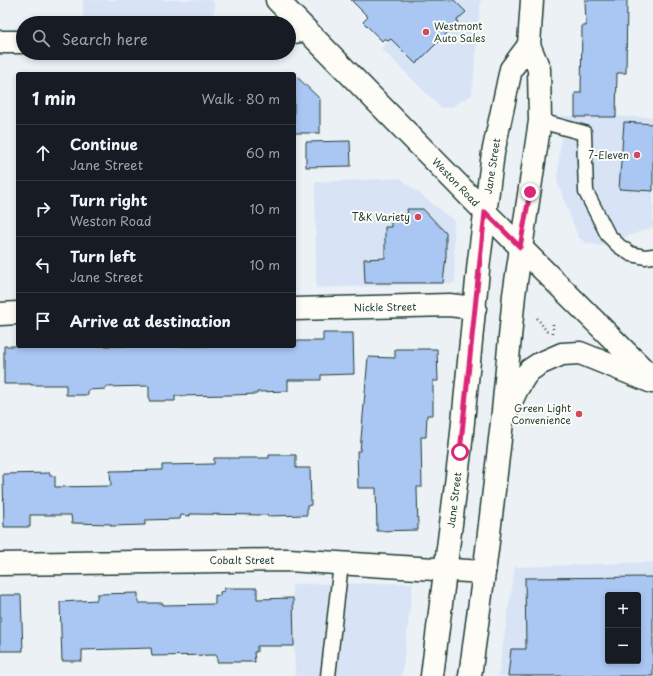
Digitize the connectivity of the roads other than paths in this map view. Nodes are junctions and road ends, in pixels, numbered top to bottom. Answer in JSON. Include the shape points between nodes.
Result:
{"nodes":[{"id":1,"x":277,"y":0,"type":"edge"},
{"id":2,"x":532,"y":0,"type":"edge"},
{"id":3,"x":288,"y":16,"type":"edge"},
{"id":4,"x":298,"y":31,"type":"edge"},
{"id":5,"x":0,"y":42,"type":"edge"},
{"id":6,"x":16,"y":42,"type":"edge"},
{"id":7,"x":530,"y":45,"type":"junction"},
{"id":8,"x":540,"y":121,"type":"junction"},
{"id":9,"x":485,"y":212,"type":"junction"},
{"id":10,"x":520,"y":247,"type":"junction"},
{"id":11,"x":653,"y":256,"type":"edge"},
{"id":12,"x":475,"y":308,"type":"junction"},
{"id":13,"x":296,"y":309,"type":"edge"},
{"id":14,"x":16,"y":313,"type":"edge"},
{"id":15,"x":0,"y":314,"type":"edge"},
{"id":16,"x":653,"y":379,"type":"edge"},
{"id":17,"x":653,"y":382,"type":"edge"},
{"id":18,"x":502,"y":422,"type":"junction"},
{"id":19,"x":0,"y":564,"type":"edge"},
{"id":20,"x":340,"y":564,"type":"junction"},
{"id":21,"x":444,"y":570,"type":"junction"},
{"id":22,"x":484,"y":572,"type":"junction"},
{"id":23,"x":328,"y":676,"type":"edge"},
{"id":24,"x":432,"y":676,"type":"edge"},
{"id":25,"x":470,"y":676,"type":"edge"}],
"edges":[{"from":1,"to":3,"type":"main road","name":"Weston Road"},
{"from":2,"to":7,"type":"main road"},
{"from":4,"to":9,"type":"main road","name":"Weston Road"},
{"from":5,"to":6,"type":"main road"},
{"from":7,"to":8,"type":"main road","via":[[539,69]]},
{"from":7,"to":9,"type":"main road","name":"Jane Street","via":[[511,69],[493,153]]},
{"from":8,"to":10,"type":"main road"},
{"from":8,"to":11,"type":"lane","via":[[584,133],[586,192],[608,235],[631,254]]},
{"from":9,"to":10,"type":"main road","name":"Weston Road"},
{"from":9,"to":12,"type":"main road","name":"Jane Street"},
{"from":10,"to":16,"type":"main road","name":"Weston Road"},
{"from":10,"to":18,"type":"main road"},
{"from":12,"to":13,"type":"main road","name":"Nickle Street","via":[[449,305]]},
{"from":12,"to":21,"type":"main road","name":"Jane Street","via":[[460,452]]},
{"from":14,"to":15,"type":"main road"},
{"from":17,"to":18,"type":"main road","via":[[580,353],[562,354],[530,370],[517,389]]},
{"from":18,"to":22,"type":"main road"},
{"from":19,"to":20,"type":"main road","name":"Cobalt Street","via":[[288,560]]},
{"from":20,"to":21,"type":"main road","name":"Cobalt Street"},
{"from":20,"to":23,"type":"lane"},
{"from":21,"to":22,"type":"main road","name":"Cobalt Street"},
{"from":21,"to":24,"type":"main road","name":"Jane Street"},
{"from":22,"to":25,"type":"main road"}]}
